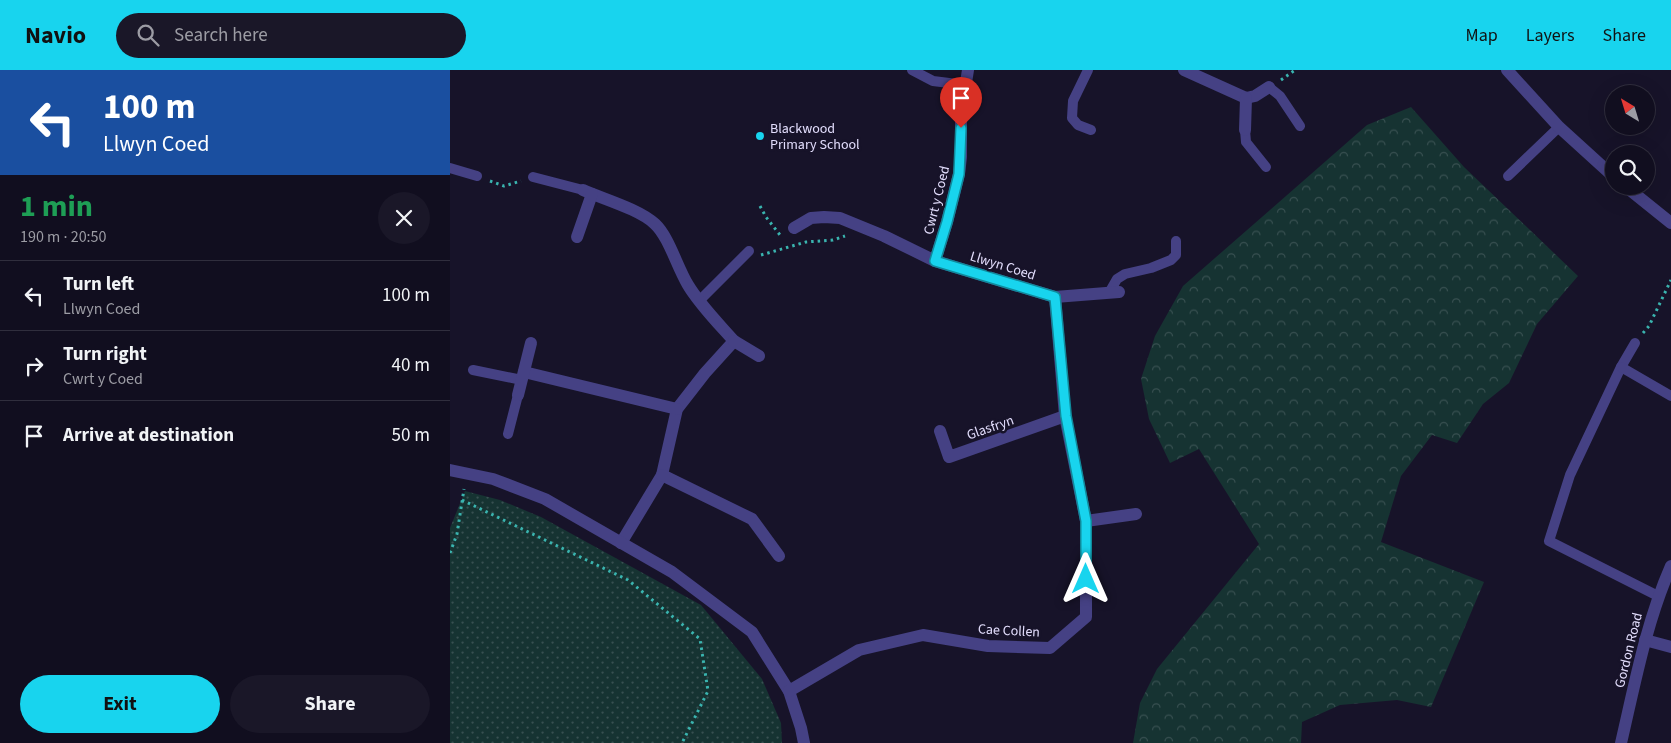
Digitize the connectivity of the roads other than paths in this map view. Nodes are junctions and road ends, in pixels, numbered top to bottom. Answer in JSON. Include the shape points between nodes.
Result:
{"nodes":[{"id":1,"x":912,"y":70,"type":"edge"},
{"id":2,"x":968,"y":70,"type":"edge"},
{"id":3,"x":1088,"y":70,"type":"edge"},
{"id":4,"x":1184,"y":70,"type":"edge"},
{"id":5,"x":1507,"y":70,"type":"edge"},
{"id":6,"x":1274,"y":84,"type":"joint"},
{"id":7,"x":965,"y":85,"type":"junction"},
{"id":8,"x":1246,"y":98,"type":"junction"},
{"id":9,"x":1300,"y":126,"type":"dead end"},
{"id":10,"x":1559,"y":127,"type":"junction"},
{"id":11,"x":1091,"y":130,"type":"dead end"},
{"id":12,"x":1245,"y":130,"type":"joint"},
{"id":13,"x":1266,"y":167,"type":"dead end"},
{"id":14,"x":450,"y":168,"type":"edge"},
{"id":15,"x":1605,"y":169,"type":"edge"},
{"id":16,"x":477,"y":176,"type":"road end"},
{"id":17,"x":1508,"y":176,"type":"dead end"},
{"id":18,"x":533,"y":177,"type":"road end"},
{"id":19,"x":587,"y":192,"type":"junction"},
{"id":20,"x":1636,"y":195,"type":"edge"},
{"id":21,"x":1671,"y":223,"type":"edge"},
{"id":22,"x":794,"y":228,"type":"dead end"},
{"id":23,"x":577,"y":237,"type":"dead end"},
{"id":24,"x":1176,"y":241,"type":"dead end"},
{"id":25,"x":749,"y":251,"type":"dead end"},
{"id":26,"x":935,"y":261,"type":"junction"},
{"id":27,"x":1114,"y":293,"type":"joint"},
{"id":28,"x":1055,"y":297,"type":"junction"},
{"id":29,"x":700,"y":300,"type":"junction"},
{"id":30,"x":734,"y":340,"type":"junction"},
{"id":31,"x":531,"y":343,"type":"dead end"},
{"id":32,"x":1635,"y":343,"type":"road end"},
{"id":33,"x":759,"y":356,"type":"dead end"},
{"id":34,"x":1622,"y":367,"type":"junction"},
{"id":35,"x":473,"y":370,"type":"dead end"},
{"id":36,"x":523,"y":376,"type":"junction"},
{"id":37,"x":518,"y":395,"type":"joint"},
{"id":38,"x":1671,"y":396,"type":"edge"},
{"id":39,"x":678,"y":410,"type":"junction"},
{"id":40,"x":1066,"y":416,"type":"junction"},
{"id":41,"x":940,"y":431,"type":"dead end"},
{"id":42,"x":508,"y":434,"type":"dead end"},
{"id":43,"x":450,"y":470,"type":"edge"},
{"id":44,"x":662,"y":475,"type":"junction"},
{"id":45,"x":1136,"y":514,"type":"dead end"},
{"id":46,"x":1086,"y":521,"type":"junction"},
{"id":47,"x":621,"y":543,"type":"junction"},
{"id":48,"x":779,"y":556,"type":"dead end"},
{"id":49,"x":1671,"y":566,"type":"edge"},
{"id":50,"x":1658,"y":596,"type":"junction"},
{"id":51,"x":1645,"y":640,"type":"junction"},
{"id":52,"x":1671,"y":647,"type":"edge"},
{"id":53,"x":789,"y":691,"type":"junction"},
{"id":54,"x":804,"y":743,"type":"edge"},
{"id":55,"x":1621,"y":743,"type":"edge"}],
"edges":[{"from":1,"to":7,"type":"lane","via":[[933,81]]},
{"from":2,"to":7,"type":"street","name":"Cwrt y Coed"},
{"from":3,"to":11,"type":"lane","via":[[1073,101],[1072,118],[1078,125]]},
{"from":4,"to":8,"type":"street"},
{"from":5,"to":10,"type":"street"},
{"from":6,"to":8,"type":"street"},
{"from":6,"to":9,"type":"lane"},
{"from":7,"to":26,"type":"street","name":"Cwrt y Coed","via":[[959,174]]},
{"from":8,"to":12,"type":"street"},
{"from":10,"to":15,"type":"street"},
{"from":10,"to":17,"type":"lane"},
{"from":12,"to":13,"type":"lane","via":[[1246,142]]},
{"from":14,"to":16,"type":"lane"},
{"from":18,"to":19,"type":"lane"},
{"from":19,"to":23,"type":"street"},
{"from":19,"to":29,"type":"street","via":[[656,224],[667,239],[688,286]]},
{"from":20,"to":21,"type":"street"},
{"from":22,"to":26,"type":"street","name":"Llwyn Coed","via":[[811,218],[840,218]]},
{"from":24,"to":27,"type":"lane","via":[[1176,255],[1171,260],[1116,279]]},
{"from":25,"to":29,"type":"lane"},
{"from":26,"to":28,"type":"street","name":"Llwyn Coed"},
{"from":27,"to":28,"type":"street","name":"Llwyn Coed"},
{"from":28,"to":40,"type":"street","name":"Cae Collen"},
{"from":29,"to":30,"type":"street"},
{"from":30,"to":33,"type":"street"},
{"from":30,"to":39,"type":"street"},
{"from":31,"to":36,"type":"street"},
{"from":32,"to":34,"type":"lane"},
{"from":34,"to":38,"type":"lane"},
{"from":34,"to":50,"type":"lane","via":[[1570,475],[1549,541]]},
{"from":35,"to":36,"type":"lane"},
{"from":36,"to":37,"type":"street"},
{"from":36,"to":39,"type":"street"},
{"from":37,"to":42,"type":"lane"},
{"from":39,"to":44,"type":"street"},
{"from":40,"to":41,"type":"street","name":"Glasfryn","via":[[949,456]]},
{"from":40,"to":46,"type":"street","name":"Cae Collen"},
{"from":43,"to":47,"type":"street","via":[[493,479],[544,499]]},
{"from":44,"to":47,"type":"street"},
{"from":44,"to":48,"type":"street","via":[[752,518]]},
{"from":45,"to":46,"type":"street"},
{"from":46,"to":53,"type":"street","name":"Cae Collen","via":[[1086,617],[1050,648],[988,646],[923,635],[859,650]]},
{"from":47,"to":53,"type":"street","via":[[672,572],[752,632]]},
{"from":49,"to":50,"type":"street","name":"Gordon Road"},
{"from":50,"to":51,"type":"street","name":"Gordon Road"},
{"from":51,"to":52,"type":"street"},
{"from":51,"to":55,"type":"street","name":"Gordon Road"},
{"from":53,"to":54,"type":"street"}]}
